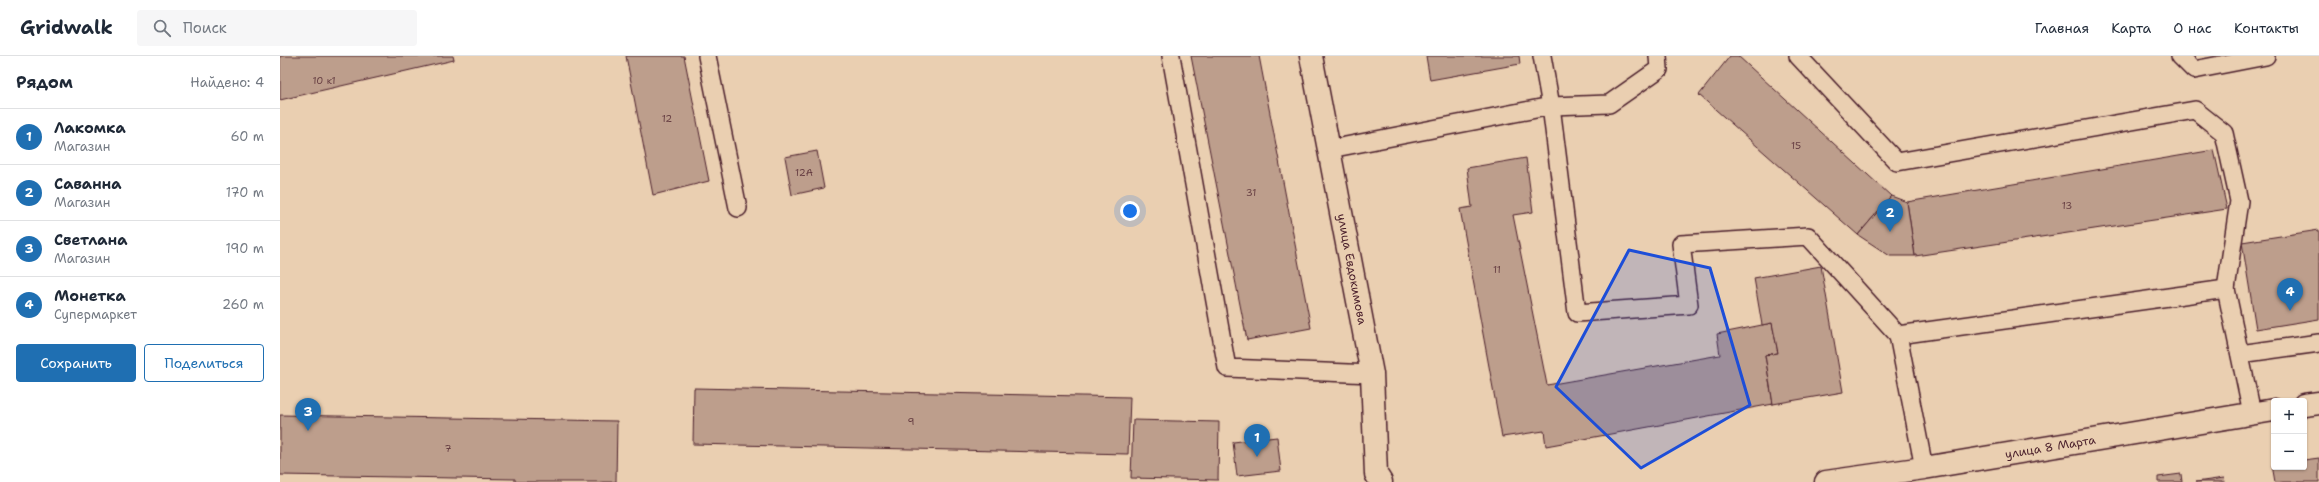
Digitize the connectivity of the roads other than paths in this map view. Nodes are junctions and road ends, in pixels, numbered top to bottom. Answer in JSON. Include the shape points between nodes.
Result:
{"nodes":[{"id":1,"x":707,"y":56,"type":"edge"},
{"id":2,"x":1171,"y":56,"type":"edge"},
{"id":3,"x":1311,"y":56,"type":"edge"},
{"id":4,"x":1542,"y":56,"type":"edge"},
{"id":5,"x":1658,"y":56,"type":"edge"},
{"id":6,"x":1798,"y":56,"type":"edge"},
{"id":7,"x":2180,"y":56,"type":"edge"},
{"id":8,"x":2266,"y":56,"type":"edge"},
{"id":9,"x":1551,"y":106,"type":"junction"},
{"id":10,"x":1330,"y":149,"type":"junction"},
{"id":11,"x":738,"y":208,"type":"dead end"},
{"id":12,"x":2226,"y":290,"type":"junction"},
{"id":13,"x":1898,"y":335,"type":"junction"},
{"id":14,"x":2319,"y":343,"type":"edge"},
{"id":15,"x":2240,"y":354,"type":"junction"},
{"id":16,"x":1372,"y":374,"type":"junction"},
{"id":17,"x":2319,"y":403,"type":"edge"},
{"id":18,"x":2307,"y":405,"type":"edge"},
{"id":19,"x":2271,"y":410,"type":"edge"},
{"id":20,"x":2252,"y":413,"type":"junction"},
{"id":21,"x":1924,"y":468,"type":"junction"},
{"id":22,"x":1382,"y":482,"type":"edge"},
{"id":23,"x":1826,"y":482,"type":"edge"}],
"edges":[{"from":1,"to":11,"type":"lane"},
{"from":2,"to":16,"type":"lane","via":[[1227,368]]},
{"from":3,"to":10,"type":"main road","name":"улица Евдокимова"},
{"from":4,"to":9,"type":"lane"},
{"from":5,"to":9,"type":"lane","via":[[1659,69],[1609,104]]},
{"from":6,"to":12,"type":"lane","via":[[1897,162],[2195,110],[2224,133],[2239,201]]},
{"from":7,"to":8,"type":"lane","via":[[2194,70]]},
{"from":9,"to":10,"type":"lane"},
{"from":9,"to":13,"type":"lane","via":[[1577,313],[1689,305],[1680,244],[1808,236]]},
{"from":10,"to":16,"type":"main road","name":"улица Евдокимова"},
{"from":12,"to":13,"type":"lane"},
{"from":12,"to":15,"type":"lane"},
{"from":13,"to":21,"type":"lane"},
{"from":14,"to":15,"type":"lane"},
{"from":15,"to":20,"type":"lane"},
{"from":16,"to":22,"type":"main road","name":"улица Евдокимова","via":[[1376,474]]},
{"from":17,"to":18,"type":"main road"},
{"from":19,"to":20,"type":"main road","name":"улица 8 Марта"},
{"from":20,"to":21,"type":"main road","name":"улица 8 Марта"},
{"from":21,"to":23,"type":"main road","name":"улица 8 Марта"}]}
